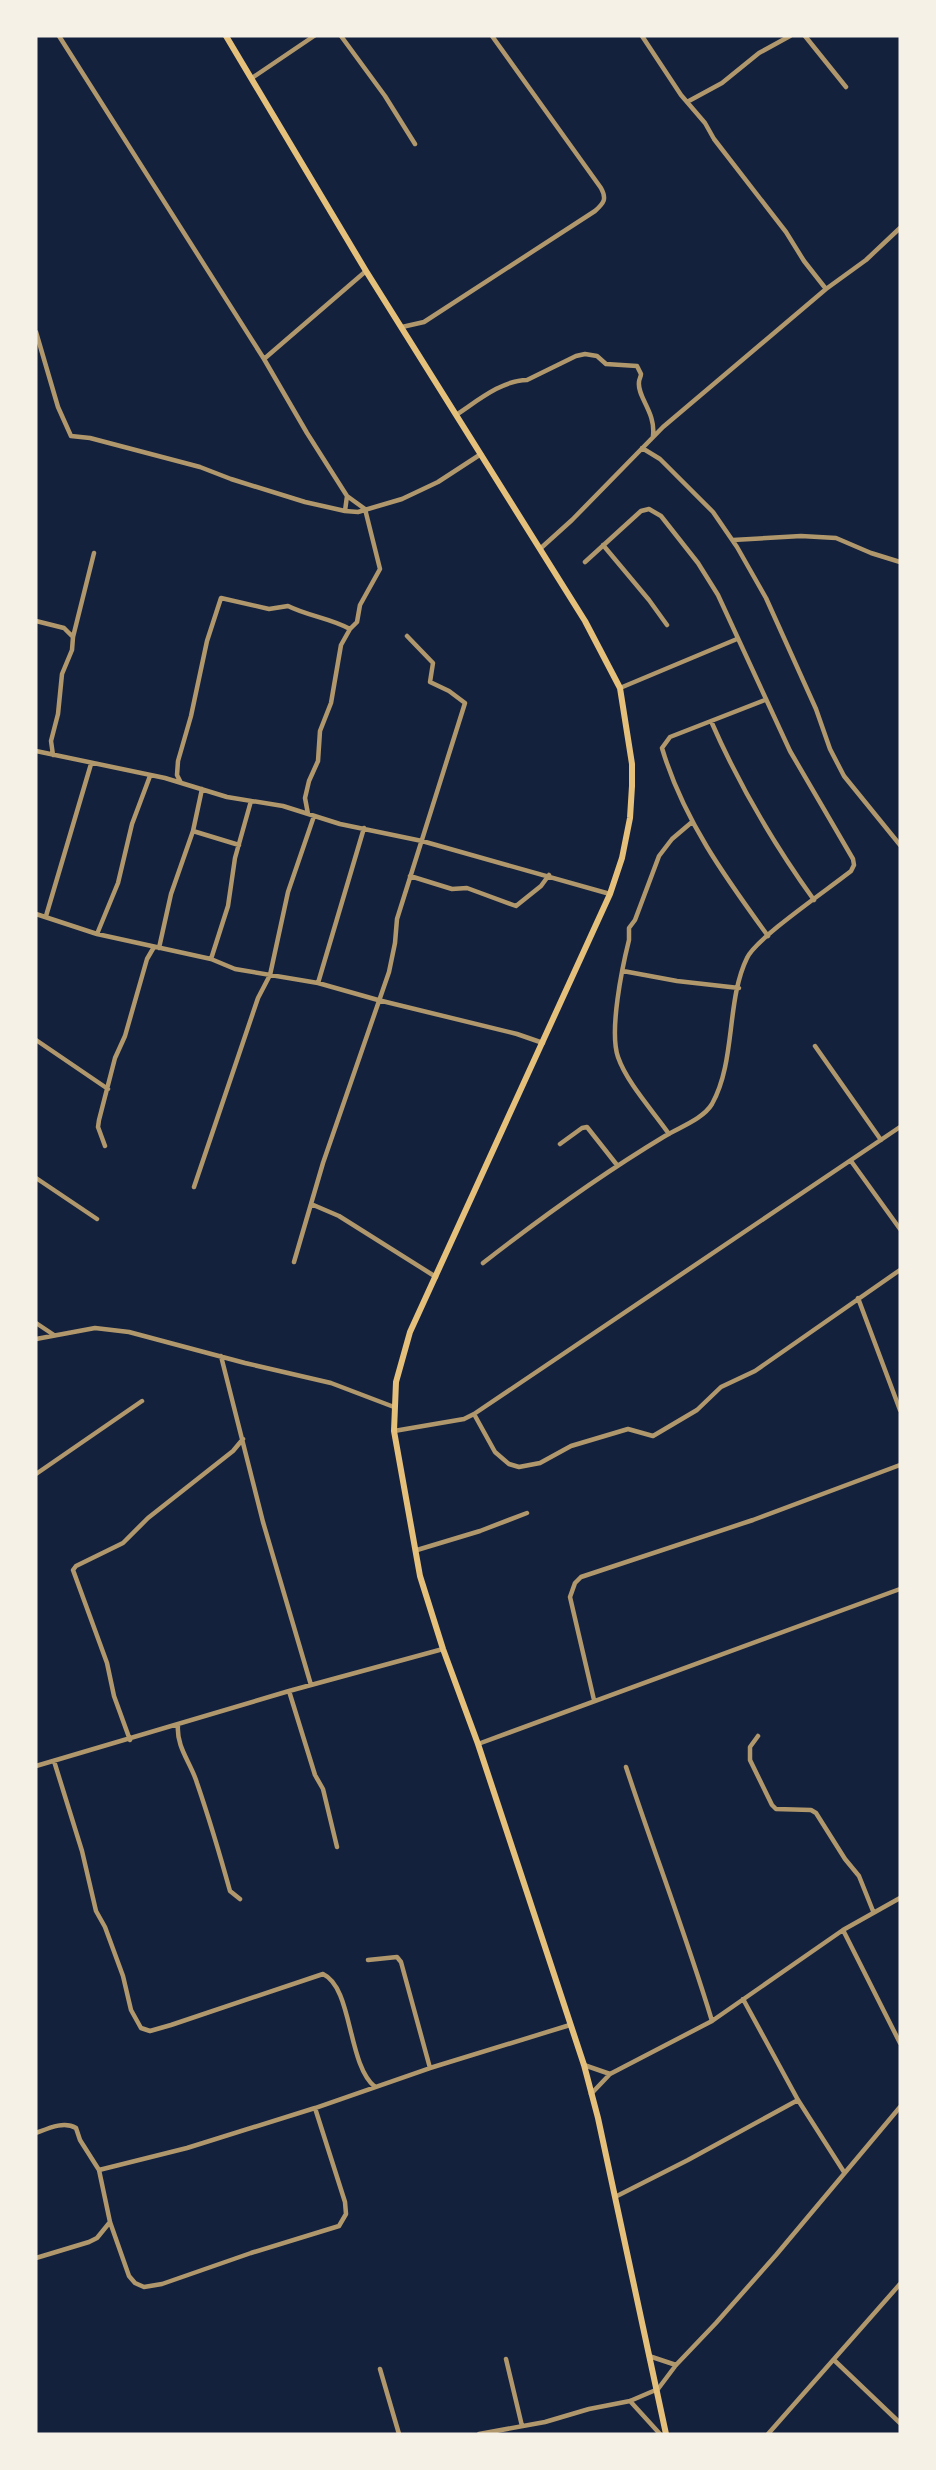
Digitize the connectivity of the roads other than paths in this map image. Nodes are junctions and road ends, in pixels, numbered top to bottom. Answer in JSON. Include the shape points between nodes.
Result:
{"nodes":[{"id":1,"x":59,"y":36,"type":"edge"},
{"id":2,"x":226,"y":36,"type":"edge"},
{"id":3,"x":314,"y":36,"type":"edge"},
{"id":4,"x":341,"y":36,"type":"edge"},
{"id":5,"x":492,"y":36,"type":"edge"},
{"id":6,"x":642,"y":36,"type":"edge"},
{"id":7,"x":790,"y":36,"type":"edge"},
{"id":8,"x":805,"y":36,"type":"edge"},
{"id":9,"x":252,"y":78,"type":"junction"},
{"id":10,"x":846,"y":87,"type":"dead end"},
{"id":11,"x":687,"y":102,"type":"junction"},
{"id":12,"x":415,"y":144,"type":"dead end"},
{"id":13,"x":900,"y":228,"type":"edge"},
{"id":14,"x":366,"y":270,"type":"junction"},
{"id":15,"x":826,"y":289,"type":"junction"},
{"id":16,"x":402,"y":327,"type":"junction"},
{"id":17,"x":36,"y":332,"type":"edge"},
{"id":18,"x":264,"y":359,"type":"junction"},
{"id":19,"x":456,"y":415,"type":"junction"},
{"id":20,"x":653,"y":437,"type":"junction"},
{"id":21,"x":642,"y":448,"type":"junction"},
{"id":22,"x":480,"y":454,"type":"junction"},
{"id":23,"x":347,"y":496,"type":"junction"},
{"id":24,"x":365,"y":509,"type":"junction"},
{"id":25,"x":345,"y":511,"type":"junction"},
{"id":26,"x":733,"y":540,"type":"junction"},
{"id":27,"x":603,"y":545,"type":"junction"},
{"id":28,"x":541,"y":548,"type":"junction"},
{"id":29,"x":94,"y":553,"type":"dead end"},
{"id":30,"x":585,"y":562,"type":"dead end"},
{"id":31,"x":900,"y":562,"type":"edge"},
{"id":32,"x":36,"y":621,"type":"edge"},
{"id":33,"x":667,"y":625,"type":"dead end"},
{"id":34,"x":350,"y":630,"type":"junction"},
{"id":35,"x":408,"y":636,"type":"dead end"},
{"id":36,"x":73,"y":637,"type":"junction"},
{"id":37,"x":738,"y":639,"type":"junction"},
{"id":38,"x":620,"y":688,"type":"junction"},
{"id":39,"x":766,"y":700,"type":"junction"},
{"id":40,"x":711,"y":721,"type":"junction"},
{"id":41,"x":36,"y":751,"type":"edge"},
{"id":42,"x":53,"y":755,"type":"junction"},
{"id":43,"x":91,"y":764,"type":"junction"},
{"id":44,"x":150,"y":776,"type":"junction"},
{"id":45,"x":181,"y":783,"type":"junction"},
{"id":46,"x":202,"y":789,"type":"junction"},
{"id":47,"x":252,"y":801,"type":"junction"},
{"id":48,"x":308,"y":814,"type":"junction"},
{"id":49,"x":314,"y":816,"type":"junction"},
{"id":50,"x":692,"y":822,"type":"junction"},
{"id":51,"x":364,"y":828,"type":"junction"},
{"id":52,"x":193,"y":832,"type":"junction"},
{"id":53,"x":422,"y":841,"type":"junction"},
{"id":54,"x":239,"y":845,"type":"junction"},
{"id":55,"x":900,"y":846,"type":"edge"},
{"id":56,"x":549,"y":875,"type":"junction"},
{"id":57,"x":410,"y":876,"type":"junction"},
{"id":58,"x":610,"y":894,"type":"junction"},
{"id":59,"x":814,"y":900,"type":"junction"},
{"id":60,"x":36,"y":914,"type":"edge"},
{"id":61,"x":46,"y":916,"type":"junction"},
{"id":62,"x":97,"y":934,"type":"junction"},
{"id":63,"x":768,"y":936,"type":"junction"},
{"id":64,"x":157,"y":948,"type":"junction"},
{"id":65,"x":211,"y":959,"type":"junction"},
{"id":66,"x":623,"y":971,"type":"junction"},
{"id":67,"x":270,"y":975,"type":"junction"},
{"id":68,"x":318,"y":983,"type":"junction"},
{"id":69,"x":739,"y":988,"type":"junction"},
{"id":70,"x":378,"y":1000,"type":"junction"},
{"id":71,"x":36,"y":1040,"type":"edge"},
{"id":72,"x":543,"y":1043,"type":"junction"},
{"id":73,"x":815,"y":1046,"type":"dead end"},
{"id":74,"x":108,"y":1089,"type":"junction"},
{"id":75,"x":900,"y":1127,"type":"edge"},
{"id":76,"x":669,"y":1134,"type":"junction"},
{"id":77,"x":881,"y":1140,"type":"junction"},
{"id":78,"x":560,"y":1144,"type":"dead end"},
{"id":79,"x":105,"y":1146,"type":"dead end"},
{"id":80,"x":851,"y":1161,"type":"junction"},
{"id":81,"x":617,"y":1165,"type":"junction"},
{"id":82,"x":36,"y":1178,"type":"edge"},
{"id":83,"x":194,"y":1187,"type":"dead end"},
{"id":84,"x":311,"y":1204,"type":"junction"},
{"id":85,"x":97,"y":1219,"type":"dead end"},
{"id":86,"x":900,"y":1229,"type":"edge"},
{"id":87,"x":294,"y":1262,"type":"dead end"},
{"id":88,"x":483,"y":1263,"type":"dead end"},
{"id":89,"x":900,"y":1270,"type":"edge"},
{"id":90,"x":436,"y":1277,"type":"junction"},
{"id":91,"x":858,"y":1298,"type":"junction"},
{"id":92,"x":36,"y":1323,"type":"edge"},
{"id":93,"x":54,"y":1335,"type":"junction"},
{"id":94,"x":36,"y":1339,"type":"edge"},
{"id":95,"x":221,"y":1356,"type":"junction"},
{"id":96,"x":142,"y":1401,"type":"dead end"},
{"id":97,"x":394,"y":1407,"type":"junction"},
{"id":98,"x":900,"y":1410,"type":"edge"},
{"id":99,"x":474,"y":1414,"type":"junction"},
{"id":100,"x":394,"y":1431,"type":"junction"},
{"id":101,"x":243,"y":1439,"type":"junction"},
{"id":102,"x":900,"y":1464,"type":"edge"},
{"id":103,"x":36,"y":1474,"type":"edge"},
{"id":104,"x":527,"y":1513,"type":"dead end"},
{"id":105,"x":417,"y":1550,"type":"junction"},
{"id":106,"x":900,"y":1589,"type":"edge"},
{"id":107,"x":443,"y":1649,"type":"junction"},
{"id":108,"x":311,"y":1685,"type":"junction"},
{"id":109,"x":289,"y":1691,"type":"junction"},
{"id":110,"x":594,"y":1700,"type":"junction"},
{"id":111,"x":178,"y":1725,"type":"junction"},
{"id":112,"x":758,"y":1736,"type":"dead end"},
{"id":113,"x":130,"y":1740,"type":"junction"},
{"id":114,"x":478,"y":1744,"type":"junction"},
{"id":115,"x":54,"y":1761,"type":"junction"},
{"id":116,"x":36,"y":1766,"type":"edge"},
{"id":117,"x":626,"y":1766,"type":"dead end"},
{"id":118,"x":337,"y":1847,"type":"dead end"},
{"id":119,"x":240,"y":1898,"type":"dead end"},
{"id":120,"x":900,"y":1898,"type":"edge"},
{"id":121,"x":873,"y":1911,"type":"junction"},
{"id":122,"x":843,"y":1930,"type":"junction"},
{"id":123,"x":368,"y":1960,"type":"dead end"},
{"id":124,"x":743,"y":1999,"type":"junction"},
{"id":125,"x":712,"y":2021,"type":"junction"},
{"id":126,"x":570,"y":2025,"type":"junction"},
{"id":127,"x":900,"y":2043,"type":"edge"},
{"id":128,"x":584,"y":2065,"type":"junction"},
{"id":129,"x":430,"y":2068,"type":"junction"},
{"id":130,"x":610,"y":2074,"type":"junction"},
{"id":131,"x":375,"y":2087,"type":"junction"},
{"id":132,"x":591,"y":2094,"type":"junction"},
{"id":133,"x":798,"y":2100,"type":"junction"},
{"id":134,"x":900,"y":2107,"type":"edge"},
{"id":135,"x":316,"y":2108,"type":"junction"},
{"id":136,"x":36,"y":2133,"type":"edge"},
{"id":137,"x":99,"y":2170,"type":"junction"},
{"id":138,"x":844,"y":2172,"type":"junction"},
{"id":139,"x":615,"y":2197,"type":"junction"},
{"id":140,"x":110,"y":2222,"type":"junction"},
{"id":141,"x":36,"y":2258,"type":"edge"},
{"id":142,"x":900,"y":2284,"type":"edge"},
{"id":143,"x":650,"y":2356,"type":"junction"},
{"id":144,"x":506,"y":2359,"type":"dead end"},
{"id":145,"x":834,"y":2360,"type":"junction"},
{"id":146,"x":676,"y":2364,"type":"junction"},
{"id":147,"x":380,"y":2369,"type":"dead end"},
{"id":148,"x":658,"y":2389,"type":"junction"},
{"id":149,"x":630,"y":2401,"type":"junction"},
{"id":150,"x":900,"y":2422,"type":"edge"},
{"id":151,"x":522,"y":2426,"type":"junction"},
{"id":152,"x":399,"y":2434,"type":"edge"},
{"id":153,"x":479,"y":2434,"type":"edge"},
{"id":154,"x":660,"y":2434,"type":"edge"},
{"id":155,"x":666,"y":2434,"type":"edge"},
{"id":156,"x":768,"y":2434,"type":"edge"}],
"edges":[{"from":1,"to":18,"type":"street"},
{"from":2,"to":9,"type":"main road"},
{"from":3,"to":9,"type":"street"},
{"from":4,"to":12,"type":"street"},
{"from":5,"to":16,"type":"street","via":[[601,188],[604,201],[595,211],[424,322]]},
{"from":6,"to":11,"type":"street"},
{"from":7,"to":11,"type":"street","via":[[758,53],[722,83]]},
{"from":8,"to":10,"type":"street"},
{"from":9,"to":14,"type":"main road"},
{"from":11,"to":15,"type":"street","via":[[705,122],[714,139]]},
{"from":13,"to":15,"type":"street","via":[[866,260]]},
{"from":14,"to":16,"type":"main road"},
{"from":14,"to":18,"type":"street"},
{"from":15,"to":20,"type":"street"},
{"from":16,"to":19,"type":"main road"},
{"from":17,"to":25,"type":"street","via":[[58,407],[71,436],[200,467],[305,502]]},
{"from":18,"to":23,"type":"street"},
{"from":19,"to":20,"type":"street","via":[[501,388],[533,378],[576,356],[593,355],[606,364],[637,366],[642,374],[639,382],[653,417]]},
{"from":19,"to":22,"type":"main road"},
{"from":20,"to":21,"type":"street"},
{"from":21,"to":26,"type":"street","via":[[672,470],[713,512]]},
{"from":21,"to":28,"type":"street"},
{"from":22,"to":24,"type":"street","via":[[438,482],[402,499]]},
{"from":22,"to":28,"type":"main road"},
{"from":23,"to":24,"type":"street"},
{"from":23,"to":25,"type":"street"},
{"from":24,"to":25,"type":"street"},
{"from":24,"to":34,"type":"street","via":[[380,569],[360,605],[357,622]]},
{"from":26,"to":31,"type":"street","via":[[801,536],[836,538]]},
{"from":26,"to":55,"type":"street","via":[[766,598],[844,776]]},
{"from":27,"to":30,"type":"street"},
{"from":27,"to":33,"type":"street"},
{"from":27,"to":37,"type":"street","via":[[641,511],[655,511],[698,563]]},
{"from":28,"to":38,"type":"main road","via":[[586,621]]},
{"from":29,"to":36,"type":"street"},
{"from":32,"to":36,"type":"street","via":[[64,628]]},
{"from":34,"to":45,"type":"street","via":[[288,606],[270,609],[222,598],[178,761]]},
{"from":34,"to":48,"type":"street","via":[[341,645],[331,703],[320,731],[318,761],[306,798]]},
{"from":35,"to":53,"type":"street","via":[[433,662],[430,682],[466,703]]},
{"from":36,"to":42,"type":"street","via":[[72,650],[62,674],[58,714],[51,741]]},
{"from":37,"to":38,"type":"street"},
{"from":37,"to":39,"type":"street"},
{"from":38,"to":58,"type":"main road","via":[[632,764],[632,786],[622,858]]},
{"from":39,"to":40,"type":"street"},
{"from":39,"to":59,"type":"street","via":[[790,751],[853,859],[851,871]]},
{"from":40,"to":50,"type":"street","via":[[670,737],[662,748]]},
{"from":40,"to":59,"type":"street","via":[[729,763],[761,822]]},
{"from":41,"to":42,"type":"street"},
{"from":42,"to":43,"type":"street"},
{"from":43,"to":44,"type":"street"},
{"from":43,"to":61,"type":"street"},
{"from":44,"to":45,"type":"street"},
{"from":44,"to":62,"type":"street","via":[[132,824],[118,883]]},
{"from":45,"to":46,"type":"street"},
{"from":46,"to":47,"type":"street"},
{"from":46,"to":52,"type":"street"},
{"from":47,"to":48,"type":"street"},
{"from":47,"to":54,"type":"street"},
{"from":48,"to":49,"type":"street"},
{"from":49,"to":51,"type":"street"},
{"from":49,"to":67,"type":"street","via":[[288,892]]},
{"from":50,"to":63,"type":"street","via":[[718,866]]},
{"from":50,"to":66,"type":"street","via":[[672,839],[659,856],[629,928]]},
{"from":51,"to":53,"type":"street"},
{"from":51,"to":68,"type":"street"},
{"from":52,"to":54,"type":"street"},
{"from":52,"to":64,"type":"street","via":[[171,894]]},
{"from":53,"to":56,"type":"street"},
{"from":53,"to":57,"type":"street"},
{"from":54,"to":65,"type":"street","via":[[228,906]]},
{"from":56,"to":57,"type":"street","via":[[541,886],[516,906],[467,888],[452,889]]},
{"from":56,"to":58,"type":"street"},
{"from":57,"to":70,"type":"street","via":[[397,919],[389,972]]},
{"from":58,"to":72,"type":"main road"},
{"from":59,"to":63,"type":"street"},
{"from":60,"to":61,"type":"street"},
{"from":61,"to":62,"type":"street"},
{"from":62,"to":64,"type":"street"},
{"from":63,"to":69,"type":"street","via":[[747,957]]},
{"from":64,"to":65,"type":"street"},
{"from":64,"to":74,"type":"street","via":[[147,959]]},
{"from":65,"to":67,"type":"street"},
{"from":66,"to":69,"type":"street"},
{"from":66,"to":76,"type":"street","via":[[615,1035],[618,1058]]},
{"from":67,"to":68,"type":"street"},
{"from":67,"to":83,"type":"street","via":[[258,998]]},
{"from":68,"to":70,"type":"street"},
{"from":69,"to":76,"type":"street","via":[[725,1067],[712,1105]]},
{"from":70,"to":72,"type":"street"},
{"from":70,"to":84,"type":"street"},
{"from":71,"to":74,"type":"street"},
{"from":72,"to":90,"type":"main road"},
{"from":73,"to":77,"type":"street"},
{"from":74,"to":79,"type":"street","via":[[98,1120]]},
{"from":75,"to":77,"type":"street"},
{"from":76,"to":81,"type":"street"},
{"from":77,"to":80,"type":"street"},
{"from":78,"to":81,"type":"street","via":[[587,1127]]},
{"from":80,"to":86,"type":"street"},
{"from":80,"to":99,"type":"street"},
{"from":81,"to":88,"type":"street"},
{"from":82,"to":85,"type":"street"},
{"from":84,"to":87,"type":"street"},
{"from":84,"to":90,"type":"street","via":[[339,1216]]},
{"from":89,"to":91,"type":"street"},
{"from":90,"to":97,"type":"main road","via":[[410,1332],[399,1366]]},
{"from":91,"to":98,"type":"street"},
{"from":91,"to":99,"type":"street","via":[[755,1371],[721,1388],[697,1410],[653,1436],[628,1429],[571,1446],[540,1463],[518,1467],[495,1452]]},
{"from":92,"to":93,"type":"street"},
{"from":93,"to":94,"type":"street"},
{"from":93,"to":95,"type":"street","via":[[95,1328],[111,1329]]},
{"from":95,"to":97,"type":"street","via":[[331,1383]]},
{"from":95,"to":101,"type":"street"},
{"from":96,"to":103,"type":"street"},
{"from":97,"to":100,"type":"main road"},
{"from":99,"to":100,"type":"street","via":[[464,1419]]},
{"from":100,"to":105,"type":"main road"},
{"from":101,"to":108,"type":"street","via":[[263,1522]]},
{"from":101,"to":113,"type":"street","via":[[233,1451],[148,1518],[123,1543],[73,1570],[107,1663],[114,1696]]},
{"from":102,"to":110,"type":"street","via":[[753,1520],[581,1577],[570,1597]]},
{"from":104,"to":105,"type":"street"},
{"from":105,"to":107,"type":"main road","via":[[420,1576]]},
{"from":106,"to":110,"type":"street"},
{"from":107,"to":108,"type":"street"},
{"from":107,"to":114,"type":"main road"},
{"from":108,"to":109,"type":"street"},
{"from":109,"to":111,"type":"street"},
{"from":109,"to":118,"type":"street","via":[[315,1775],[323,1789]]},
{"from":110,"to":114,"type":"street"},
{"from":111,"to":113,"type":"street"},
{"from":111,"to":119,"type":"street","via":[[178,1738],[197,1782],[230,1891]]},
{"from":112,"to":121,"type":"street","via":[[750,1748],[750,1760],[772,1805],[776,1809],[812,1810],[816,1813],[859,1876]]},
{"from":113,"to":115,"type":"street"},
{"from":114,"to":126,"type":"main road"},
{"from":115,"to":116,"type":"street"},
{"from":115,"to":131,"type":"street","via":[[96,1911],[124,1976],[131,2010],[141,2028],[150,2031],[171,2025],[323,1974],[337,1989],[363,2072]]},
{"from":117,"to":125,"type":"street"},
{"from":120,"to":121,"type":"street"},
{"from":121,"to":122,"type":"street"},
{"from":122,"to":124,"type":"street"},
{"from":122,"to":127,"type":"street"},
{"from":123,"to":129,"type":"street","via":[[397,1957],[401,1962]]},
{"from":124,"to":125,"type":"street"},
{"from":124,"to":133,"type":"street"},
{"from":125,"to":130,"type":"street"},
{"from":126,"to":128,"type":"main road"},
{"from":126,"to":129,"type":"street"},
{"from":128,"to":130,"type":"street"},
{"from":128,"to":132,"type":"main road"},
{"from":129,"to":131,"type":"street"},
{"from":130,"to":132,"type":"street"},
{"from":131,"to":135,"type":"street"},
{"from":132,"to":139,"type":"main road"},
{"from":133,"to":138,"type":"street"},
{"from":133,"to":139,"type":"street"},
{"from":134,"to":138,"type":"street"},
{"from":135,"to":137,"type":"street","via":[[187,2148]]},
{"from":135,"to":140,"type":"street","via":[[346,2202],[346,2214],[336,2228],[144,2287],[129,2276]]},
{"from":136,"to":137,"type":"street","via":[[53,2126],[76,2128]]},
{"from":137,"to":140,"type":"street"},
{"from":138,"to":146,"type":"street","via":[[770,2262]]},
{"from":139,"to":143,"type":"main road"},
{"from":140,"to":141,"type":"street","via":[[97,2238],[89,2242]]},
{"from":142,"to":145,"type":"street"},
{"from":143,"to":146,"type":"street"},
{"from":143,"to":148,"type":"main road"},
{"from":144,"to":151,"type":"street"},
{"from":145,"to":150,"type":"street"},
{"from":145,"to":156,"type":"street"},
{"from":146,"to":148,"type":"street"},
{"from":147,"to":152,"type":"street"},
{"from":148,"to":149,"type":"street"},
{"from":148,"to":155,"type":"main road"},
{"from":149,"to":151,"type":"street"},
{"from":149,"to":154,"type":"street"},
{"from":151,"to":153,"type":"street"}]}
